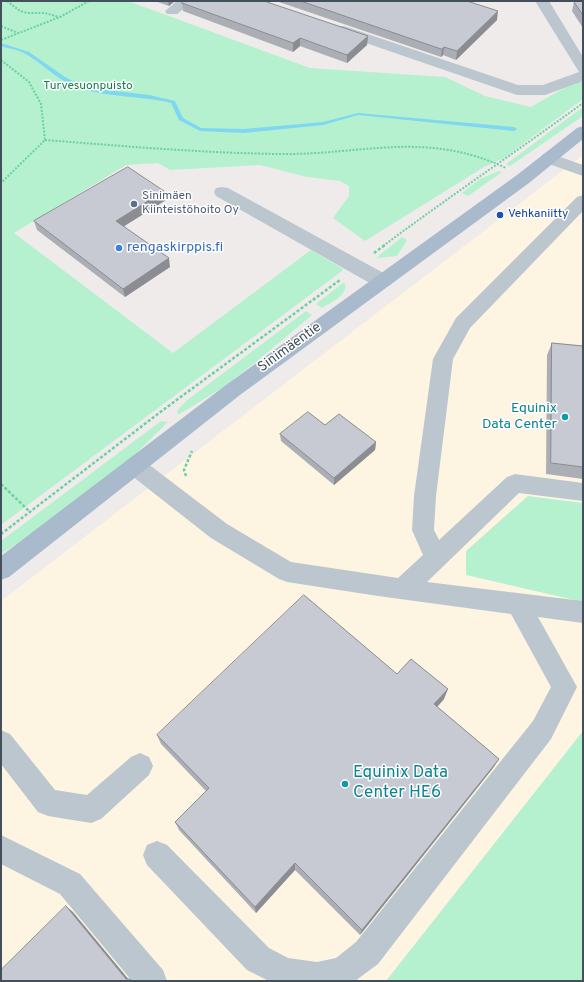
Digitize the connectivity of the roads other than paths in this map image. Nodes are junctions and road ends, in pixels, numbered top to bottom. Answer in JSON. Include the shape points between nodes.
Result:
{"nodes":[{"id":1,"x":186,"y":1,"type":"edge"},
{"id":2,"x":542,"y":1,"type":"edge"},
{"id":3,"x":172,"y":11,"type":"dead end"},
{"id":4,"x":325,"y":24,"type":"edge"},
{"id":5,"x":583,"y":69,"type":"edge"},
{"id":6,"x":583,"y":76,"type":"edge"},
{"id":7,"x":583,"y":131,"type":"edge"},
{"id":8,"x":549,"y":158,"type":"junction"},
{"id":9,"x":583,"y":171,"type":"edge"},
{"id":10,"x":222,"y":192,"type":"dead end"},
{"id":11,"x":583,"y":201,"type":"edge"},
{"id":12,"x":382,"y":281,"type":"junction"},
{"id":13,"x":135,"y":466,"type":"junction"},
{"id":14,"x":583,"y":492,"type":"edge"},
{"id":15,"x":436,"y":558,"type":"junction"},
{"id":16,"x":1,"y":570,"type":"edge"},
{"id":17,"x":403,"y":589,"type":"junction"},
{"id":18,"x":518,"y":604,"type":"junction"},
{"id":19,"x":583,"y":612,"type":"edge"},
{"id":20,"x":1,"y":743,"type":"edge"},
{"id":21,"x":140,"y":766,"type":"dead end"},
{"id":22,"x":1,"y":849,"type":"edge"},
{"id":23,"x":157,"y":855,"type":"dead end"},
{"id":24,"x":152,"y":981,"type":"edge"}],
"edges":[{"from":1,"to":3,"type":"street"},
{"from":2,"to":5,"type":"street"},
{"from":4,"to":6,"type":"street","via":[[517,90],[545,90]]},
{"from":7,"to":8,"type":"main road","name":"Sinimäentie"},
{"from":8,"to":9,"type":"street"},
{"from":8,"to":12,"type":"main road","name":"Sinimäentie"},
{"from":10,"to":12,"type":"street"},
{"from":11,"to":15,"type":"street","via":[[463,323],[443,359],[423,530]]},
{"from":12,"to":13,"type":"main road","name":"Sinimäentie","via":[[233,390]]},
{"from":13,"to":16,"type":"main road","name":"Sinimäentie"},
{"from":13,"to":17,"type":"street","via":[[218,531],[287,572]]},
{"from":14,"to":15,"type":"street","via":[[515,483]]},
{"from":15,"to":17,"type":"street"},
{"from":17,"to":18,"type":"street"},
{"from":18,"to":19,"type":"street"},
{"from":18,"to":23,"type":"street","via":[[564,687],[542,730],[367,953],[342,972],[317,977],[286,973],[258,959]]},
{"from":20,"to":21,"type":"street","via":[[48,802],[91,809]]},
{"from":22,"to":24,"type":"street","via":[[70,884]]}]}
